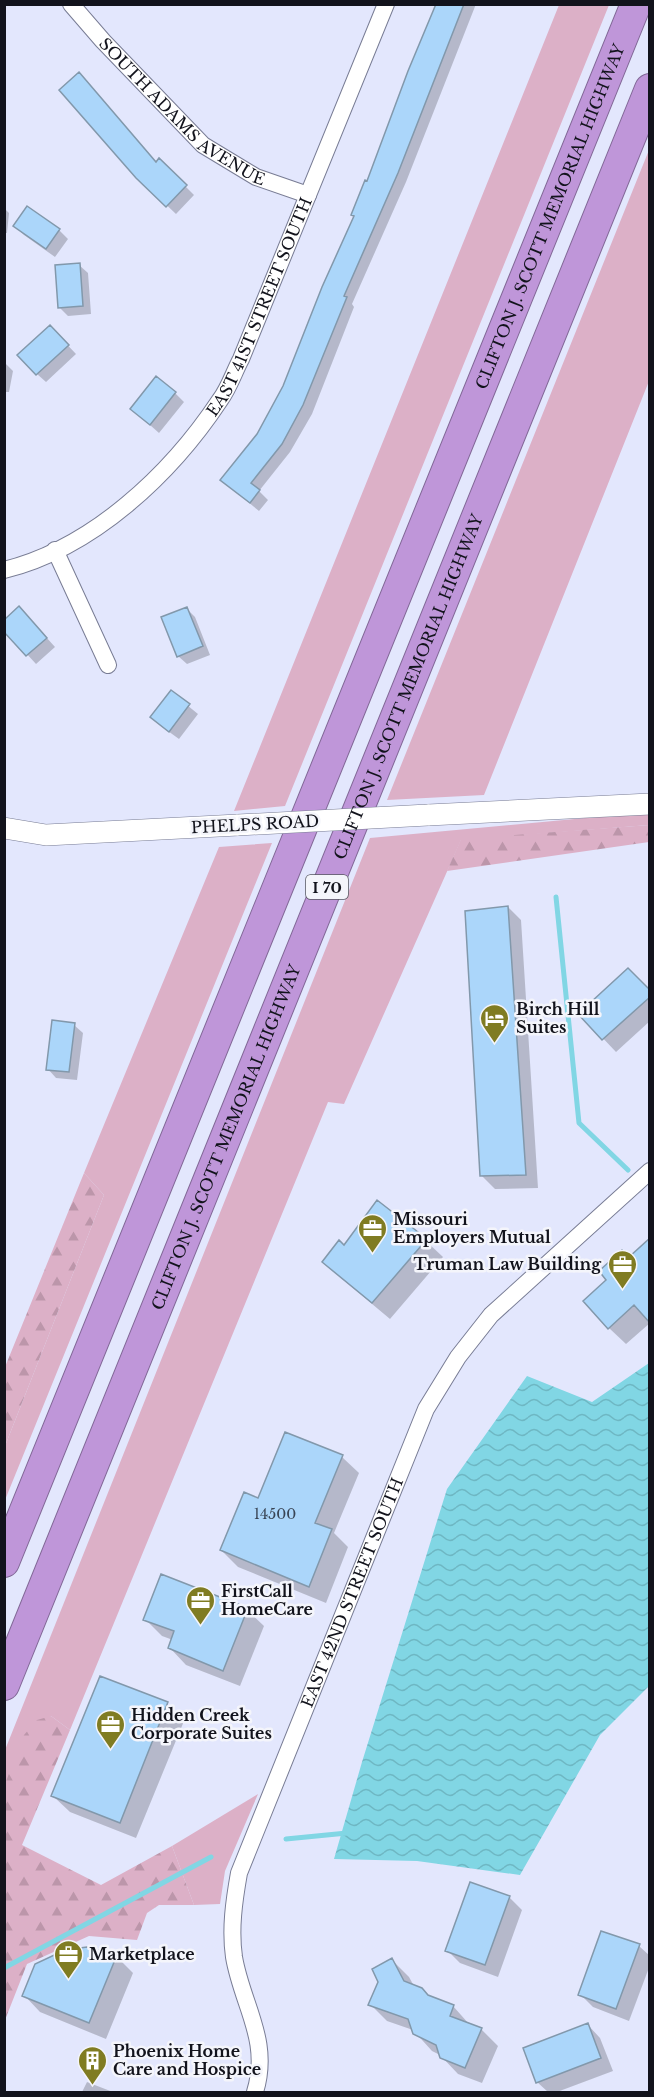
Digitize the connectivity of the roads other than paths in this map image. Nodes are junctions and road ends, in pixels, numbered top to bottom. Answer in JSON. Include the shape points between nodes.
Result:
{"nodes":[{"id":1,"x":71,"y":4,"type":"edge"},
{"id":2,"x":386,"y":4,"type":"edge"},
{"id":3,"x":636,"y":4,"type":"edge"},
{"id":4,"x":650,"y":88,"type":"edge"},
{"id":5,"x":309,"y":195,"type":"junction"},
{"id":6,"x":55,"y":550,"type":"junction"},
{"id":7,"x":4,"y":570,"type":"edge"},
{"id":8,"x":108,"y":665,"type":"dead end"},
{"id":9,"x":650,"y":804,"type":"edge"},
{"id":10,"x":4,"y":828,"type":"edge"},
{"id":11,"x":650,"y":1171,"type":"edge"},
{"id":12,"x":4,"y":1562,"type":"edge"},
{"id":13,"x":4,"y":1685,"type":"edge"},
{"id":14,"x":258,"y":2092,"type":"edge"}],
"edges":[{"from":1,"to":5,"type":"street","name":"SOUTH ADAMS AVENUE","via":[[203,145],[256,177]]},
{"from":2,"to":5,"type":"street","name":"EAST 41ST STREET SOUTH"},
{"from":3,"to":12,"type":"highway","name":"CLIFTON J. SCOTT MEMORIAL HIGHWAY","number":"I 70"},
{"from":4,"to":13,"type":"highway","name":"CLIFTON J. SCOTT MEMORIAL HIGHWAY","number":"I 70"},
{"from":5,"to":6,"type":"street","name":"EAST 41ST STREET SOUTH","via":[[222,398],[166,470],[127,506]]},
{"from":6,"to":7,"type":"street","name":"EAST 41ST STREET SOUTH"},
{"from":6,"to":8,"type":"street"},
{"from":9,"to":10,"type":"street","name":"PHELPS ROAD","bridge":true,"via":[[46,835]]},
{"from":11,"to":14,"type":"street","name":"EAST 42ND STREET SOUTH","via":[[491,1315],[458,1357],[426,1409],[239,1873],[232,1941],[258,2038]]}]}
